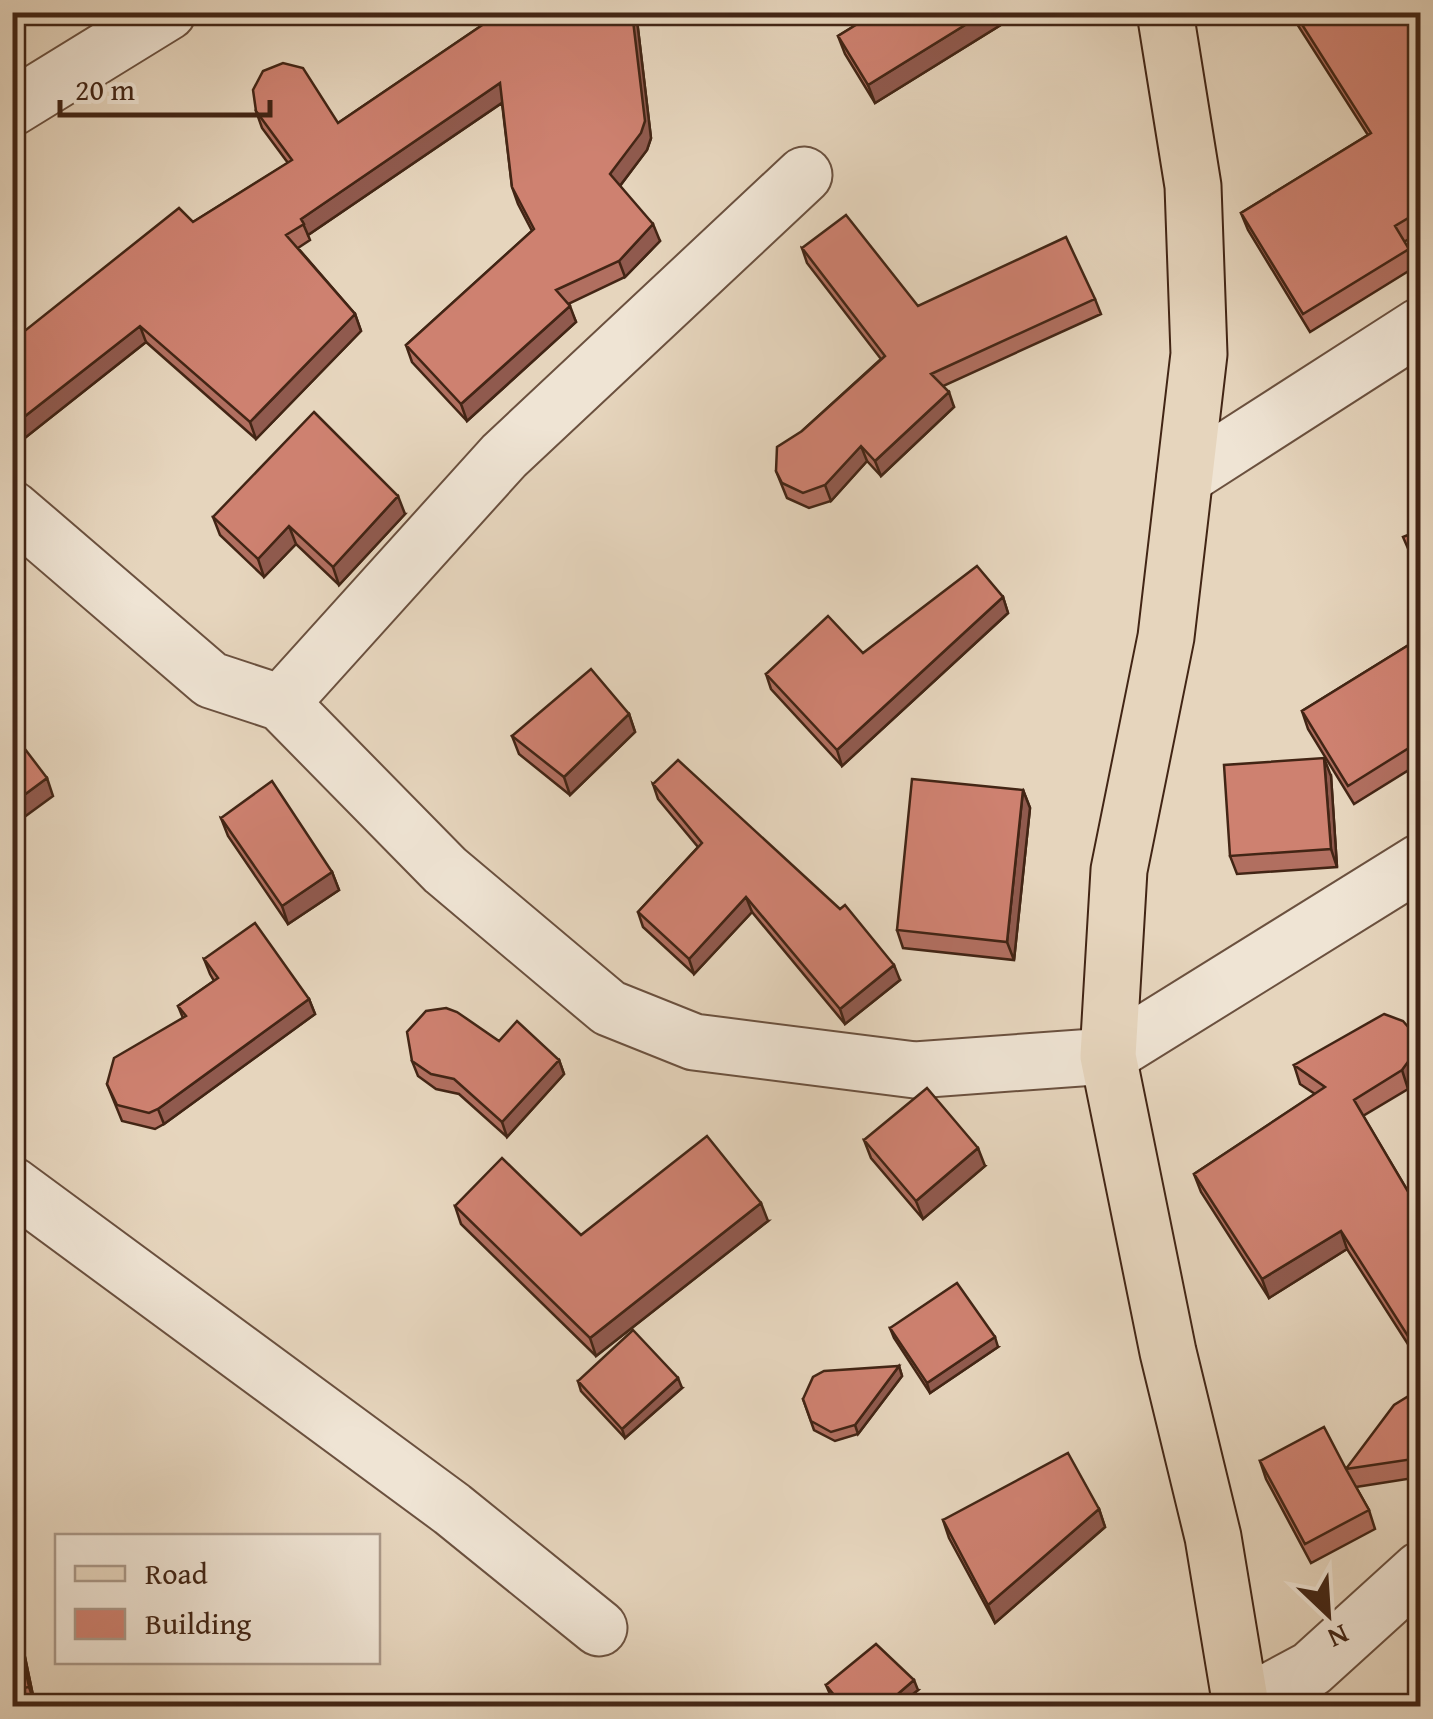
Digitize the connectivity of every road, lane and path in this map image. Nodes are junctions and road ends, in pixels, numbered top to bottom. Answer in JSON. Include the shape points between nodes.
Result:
{"nodes":[{"id":1,"x":168,"y":12,"type":"edge"},
{"id":2,"x":1165,"y":12,"type":"edge"},
{"id":3,"x":12,"y":108,"type":"edge"},
{"id":4,"x":804,"y":174,"type":"dead end"},
{"id":5,"x":1420,"y":326,"type":"edge"},
{"id":6,"x":1185,"y":477,"type":"junction"},
{"id":7,"x":12,"y":509,"type":"edge"},
{"id":8,"x":281,"y":703,"type":"junction"},
{"id":9,"x":1420,"y":862,"type":"edge"},
{"id":10,"x":1108,"y":1056,"type":"junction"},
{"id":11,"x":12,"y":1184,"type":"edge"},
{"id":12,"x":1420,"y":1570,"type":"edge"},
{"id":13,"x":600,"y":1628,"type":"dead end"},
{"id":14,"x":1241,"y":1705,"type":"edge"}],
"edges":[{"from":1,"to":3,"type":"street"},
{"from":2,"to":6,"type":"main road","via":[[1194,186],[1199,354]]},
{"from":4,"to":8,"type":"street","via":[[504,456]]},
{"from":5,"to":6,"type":"street"},
{"from":6,"to":10,"type":"main road","via":[[1166,637],[1119,870]]},
{"from":7,"to":8,"type":"street","via":[[211,680]]},
{"from":8,"to":10,"type":"street","via":[[446,870],[609,1008],[694,1042],[915,1070]]},
{"from":9,"to":10,"type":"street"},
{"from":10,"to":14,"type":"main road","via":[[1213,1538]]},
{"from":11,"to":13,"type":"street","via":[[452,1509]]},
{"from":12,"to":14,"type":"street","via":[[1311,1670]]}]}
